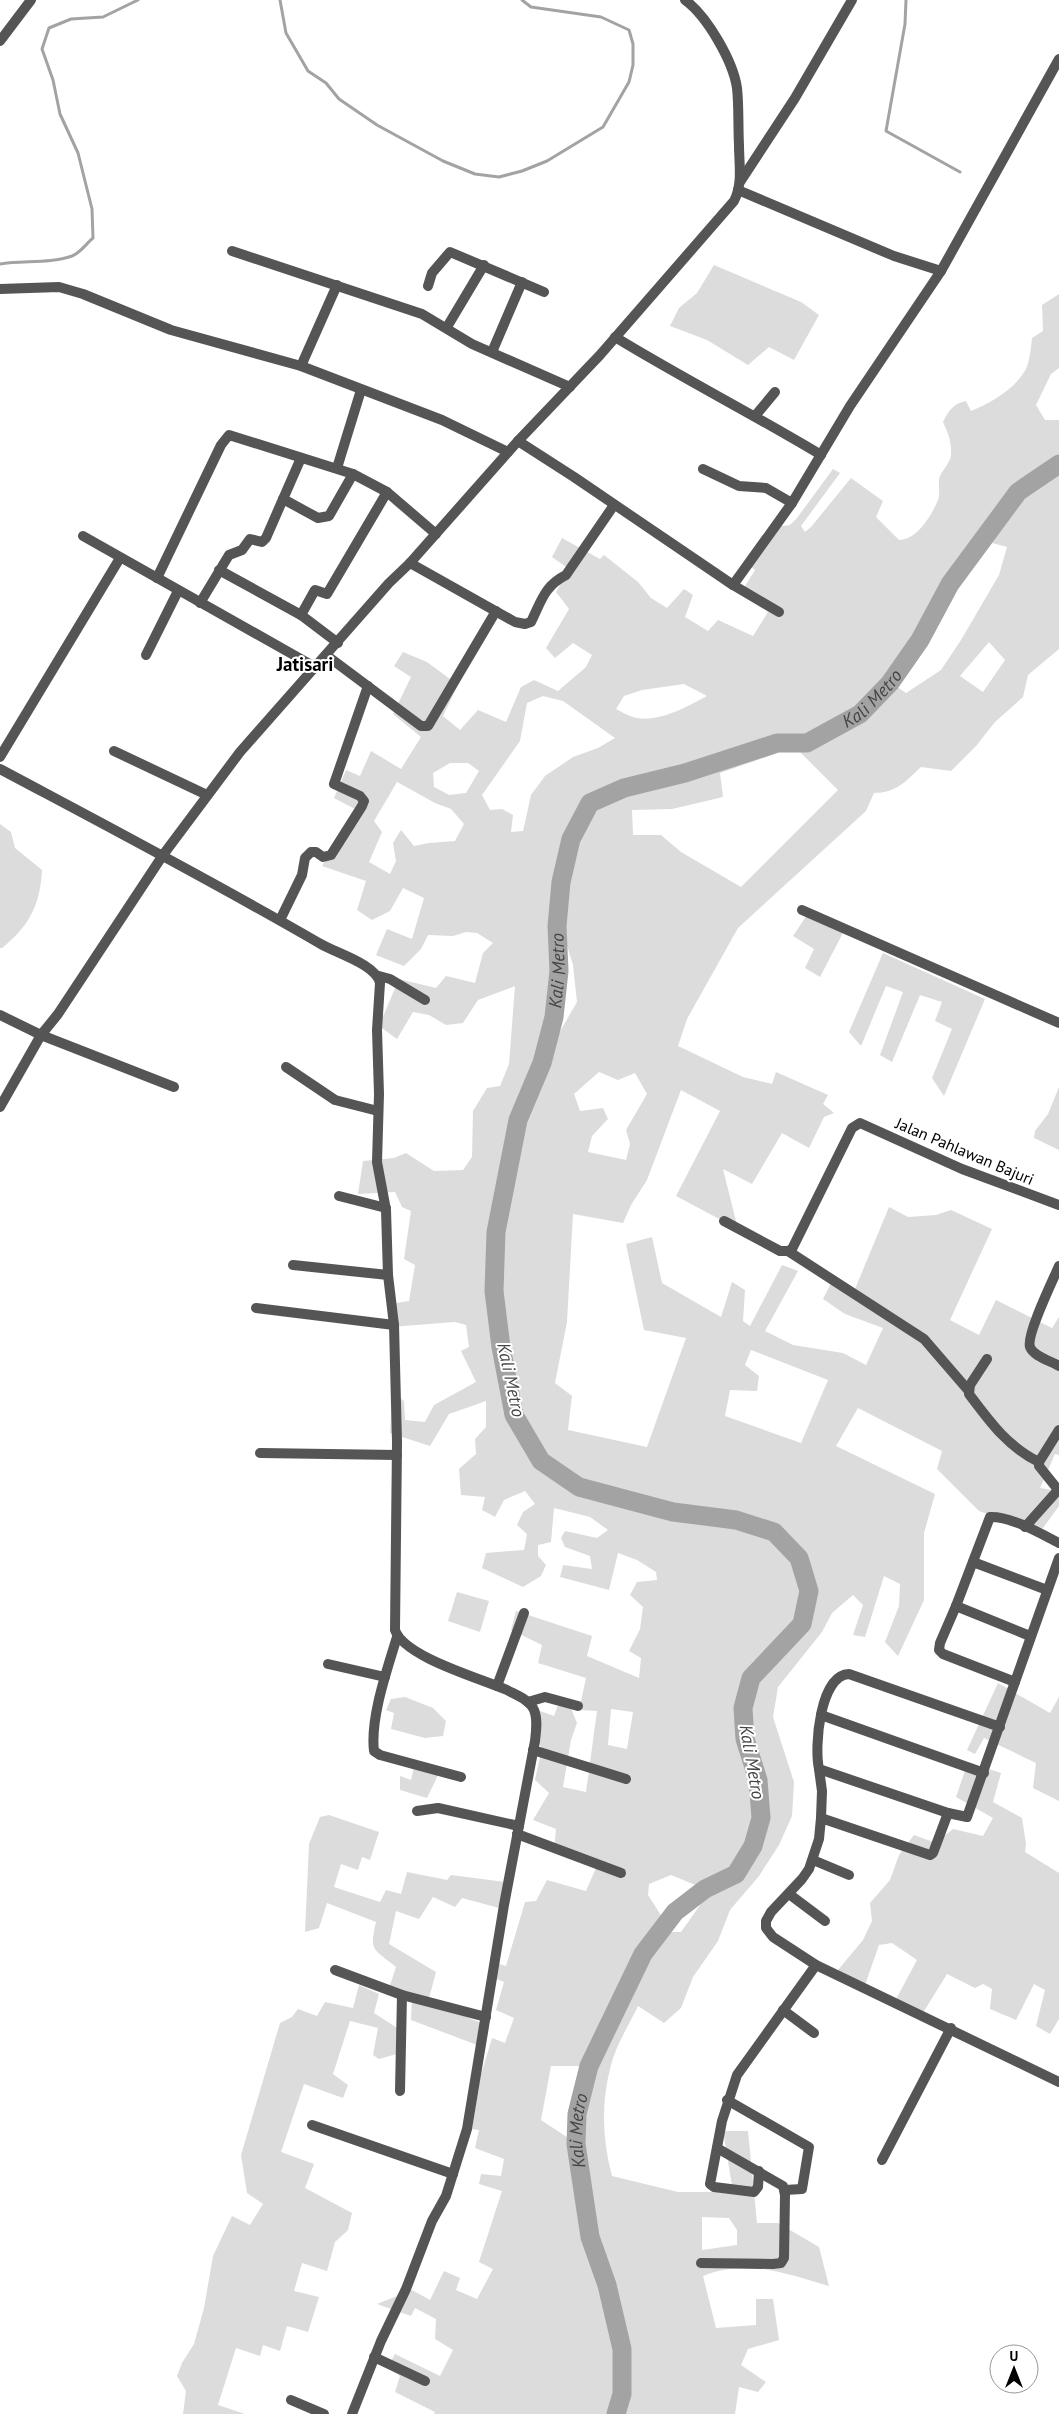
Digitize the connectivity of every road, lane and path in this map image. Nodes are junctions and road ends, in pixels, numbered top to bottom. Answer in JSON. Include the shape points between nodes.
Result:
{"nodes":[{"id":1,"x":31,"y":0,"type":"edge"},
{"id":2,"x":685,"y":0,"type":"edge"},
{"id":3,"x":852,"y":0,"type":"edge"},
{"id":4,"x":0,"y":41,"type":"edge"},
{"id":5,"x":1059,"y":59,"type":"edge"},
{"id":6,"x":739,"y":186,"type":"junction"},
{"id":7,"x":232,"y":251,"type":"dead end"},
{"id":8,"x":484,"y":265,"type":"junction"},
{"id":9,"x":941,"y":270,"type":"junction"},
{"id":10,"x":522,"y":282,"type":"junction"},
{"id":11,"x":337,"y":286,"type":"junction"},
{"id":12,"x":428,"y":286,"type":"dead end"},
{"id":13,"x":0,"y":289,"type":"edge"},
{"id":14,"x":544,"y":292,"type":"dead end"},
{"id":15,"x":447,"y":327,"type":"junction"},
{"id":16,"x":614,"y":337,"type":"junction"},
{"id":17,"x":492,"y":352,"type":"junction"},
{"id":18,"x":300,"y":366,"type":"junction"},
{"id":19,"x":570,"y":387,"type":"junction"},
{"id":20,"x":361,"y":390,"type":"junction"},
{"id":21,"x":775,"y":392,"type":"dead end"},
{"id":22,"x":755,"y":416,"type":"junction"},
{"id":23,"x":518,"y":441,"type":"junction"},
{"id":24,"x":508,"y":452,"type":"junction"},
{"id":25,"x":821,"y":455,"type":"junction"},
{"id":26,"x":301,"y":458,"type":"junction"},
{"id":27,"x":338,"y":468,"type":"junction"},
{"id":28,"x":703,"y":469,"type":"dead end"},
{"id":29,"x":352,"y":474,"type":"junction"},
{"id":30,"x":387,"y":492,"type":"junction"},
{"id":31,"x":283,"y":499,"type":"junction"},
{"id":32,"x":792,"y":503,"type":"junction"},
{"id":33,"x":614,"y":505,"type":"junction"},
{"id":34,"x":436,"y":534,"type":"junction"},
{"id":35,"x":82,"y":536,"type":"dead end"},
{"id":36,"x":120,"y":558,"type":"junction"},
{"id":37,"x":410,"y":563,"type":"junction"},
{"id":38,"x":219,"y":570,"type":"junction"},
{"id":39,"x":157,"y":578,"type":"junction"},
{"id":40,"x":733,"y":585,"type":"junction"},
{"id":41,"x":178,"y":591,"type":"junction"},
{"id":42,"x":200,"y":603,"type":"junction"},
{"id":43,"x":496,"y":611,"type":"junction"},
{"id":44,"x":779,"y":612,"type":"dead end"},
{"id":45,"x":301,"y":615,"type":"junction"},
{"id":46,"x":338,"y":642,"type":"junction"},
{"id":47,"x":146,"y":655,"type":"dead end"},
{"id":48,"x":326,"y":655,"type":"junction"},
{"id":49,"x":315,"y":667,"type":"junction"},
{"id":50,"x":364,"y":684,"type":"junction"},
{"id":51,"x":114,"y":752,"type":"dead end"},
{"id":52,"x":0,"y":757,"type":"edge"},
{"id":53,"x":0,"y":769,"type":"edge"},
{"id":54,"x":207,"y":795,"type":"junction"},
{"id":55,"x":163,"y":854,"type":"junction"},
{"id":56,"x":802,"y":910,"type":"dead end"},
{"id":57,"x":277,"y":918,"type":"junction"},
{"id":58,"x":379,"y":976,"type":"junction"},
{"id":59,"x":425,"y":1000,"type":"dead end"},
{"id":60,"x":0,"y":1015,"type":"edge"},
{"id":61,"x":1059,"y":1023,"type":"edge"},
{"id":62,"x":41,"y":1035,"type":"junction"},
{"id":63,"x":286,"y":1066,"type":"dead end"},
{"id":64,"x":174,"y":1087,"type":"dead end"},
{"id":65,"x":0,"y":1107,"type":"edge"},
{"id":66,"x":378,"y":1111,"type":"junction"},
{"id":67,"x":340,"y":1196,"type":"dead end"},
{"id":68,"x":1059,"y":1205,"type":"edge"},
{"id":69,"x":386,"y":1208,"type":"junction"},
{"id":70,"x":724,"y":1221,"type":"dead end"},
{"id":71,"x":788,"y":1251,"type":"junction"},
{"id":72,"x":293,"y":1265,"type":"dead end"},
{"id":73,"x":1059,"y":1266,"type":"edge"},
{"id":74,"x":388,"y":1275,"type":"junction"},
{"id":75,"x":256,"y":1308,"type":"dead end"},
{"id":76,"x":394,"y":1325,"type":"junction"},
{"id":77,"x":988,"y":1360,"type":"dead end"},
{"id":78,"x":1059,"y":1366,"type":"edge"},
{"id":79,"x":968,"y":1390,"type":"junction"},
{"id":80,"x":1059,"y":1430,"type":"edge"},
{"id":81,"x":260,"y":1453,"type":"dead end"},
{"id":82,"x":397,"y":1455,"type":"junction"},
{"id":83,"x":1039,"y":1462,"type":"junction"},
{"id":84,"x":1058,"y":1491,"type":"edge"},
{"id":85,"x":1026,"y":1527,"type":"junction"},
{"id":86,"x":1059,"y":1543,"type":"edge"},
{"id":87,"x":1059,"y":1558,"type":"edge"},
{"id":88,"x":973,"y":1562,"type":"junction"},
{"id":89,"x":1047,"y":1590,"type":"junction"},
{"id":90,"x":956,"y":1606,"type":"junction"},
{"id":91,"x":524,"y":1613,"type":"dead end"},
{"id":92,"x":1030,"y":1636,"type":"junction"},
{"id":93,"x":397,"y":1638,"type":"junction"},
{"id":94,"x":328,"y":1664,"type":"dead end"},
{"id":95,"x":385,"y":1677,"type":"junction"},
{"id":96,"x":1015,"y":1682,"type":"junction"},
{"id":97,"x":497,"y":1686,"type":"junction"},
{"id":98,"x":528,"y":1702,"type":"junction"},
{"id":99,"x":578,"y":1706,"type":"dead end"},
{"id":100,"x":821,"y":1715,"type":"junction"},
{"id":101,"x":1000,"y":1727,"type":"junction"},
{"id":102,"x":533,"y":1750,"type":"junction"},
{"id":103,"x":819,"y":1769,"type":"junction"},
{"id":104,"x":984,"y":1773,"type":"junction"},
{"id":105,"x":461,"y":1777,"type":"dead end"},
{"id":106,"x":626,"y":1779,"type":"dead end"},
{"id":107,"x":417,"y":1811,"type":"dead end"},
{"id":108,"x":948,"y":1813,"type":"junction"},
{"id":109,"x":821,"y":1818,"type":"junction"},
{"id":110,"x":518,"y":1830,"type":"junction"},
{"id":111,"x":813,"y":1860,"type":"junction"},
{"id":112,"x":621,"y":1873,"type":"dead end"},
{"id":113,"x":849,"y":1875,"type":"dead end"},
{"id":114,"x":789,"y":1894,"type":"junction"},
{"id":115,"x":825,"y":1921,"type":"dead end"},
{"id":116,"x":816,"y":1965,"type":"junction"},
{"id":117,"x":335,"y":1970,"type":"dead end"},
{"id":118,"x":402,"y":1995,"type":"junction"},
{"id":119,"x":783,"y":2010,"type":"junction"},
{"id":120,"x":486,"y":2017,"type":"junction"},
{"id":121,"x":951,"y":2028,"type":"junction"},
{"id":122,"x":814,"y":2034,"type":"dead end"},
{"id":123,"x":1059,"y":2082,"type":"edge"},
{"id":124,"x":400,"y":2091,"type":"dead end"},
{"id":125,"x":728,"y":2100,"type":"junction"},
{"id":126,"x":312,"y":2125,"type":"dead end"},
{"id":127,"x":717,"y":2148,"type":"junction"},
{"id":128,"x":882,"y":2160,"type":"dead end"},
{"id":129,"x":759,"y":2172,"type":"junction"},
{"id":130,"x":453,"y":2174,"type":"junction"},
{"id":131,"x":785,"y":2190,"type":"junction"},
{"id":132,"x":701,"y":2263,"type":"dead end"},
{"id":133,"x":374,"y":2357,"type":"junction"},
{"id":134,"x":425,"y":2382,"type":"dead end"},
{"id":135,"x":291,"y":2400,"type":"dead end"},
{"id":136,"x":324,"y":2414,"type":"edge"},
{"id":137,"x":352,"y":2414,"type":"edge"}],
"edges":[{"from":1,"to":4,"type":"street"},
{"from":2,"to":6,"type":"street","via":[[709,26],[734,77]]},
{"from":3,"to":6,"type":"street"},
{"from":5,"to":9,"type":"street"},
{"from":6,"to":9,"type":"street","via":[[894,256]]},
{"from":6,"to":16,"type":"street","via":[[734,201],[715,224]]},
{"from":7,"to":11,"type":"street"},
{"from":8,"to":10,"type":"street"},
{"from":8,"to":12,"type":"street","via":[[450,252],[432,273]]},
{"from":8,"to":15,"type":"street"},
{"from":9,"to":25,"type":"street"},
{"from":10,"to":14,"type":"street"},
{"from":10,"to":17,"type":"street"},
{"from":11,"to":15,"type":"street","via":[[422,314]]},
{"from":11,"to":18,"type":"street"},
{"from":13,"to":18,"type":"street","via":[[59,288],[117,306],[171,330]]},
{"from":15,"to":17,"type":"street","via":[[472,344]]},
{"from":16,"to":19,"type":"street"},
{"from":16,"to":22,"type":"street"},
{"from":17,"to":19,"type":"street"},
{"from":18,"to":20,"type":"street"},
{"from":19,"to":23,"type":"street"},
{"from":20,"to":24,"type":"street","via":[[442,420]]},
{"from":20,"to":27,"type":"street"},
{"from":21,"to":22,"type":"street"},
{"from":22,"to":25,"type":"street"},
{"from":23,"to":24,"type":"street"},
{"from":23,"to":33,"type":"street"},
{"from":24,"to":34,"type":"street"},
{"from":25,"to":32,"type":"street"},
{"from":26,"to":27,"type":"street"},
{"from":26,"to":31,"type":"street"},
{"from":26,"to":39,"type":"street","via":[[228,435]]},
{"from":27,"to":29,"type":"street"},
{"from":28,"to":32,"type":"street","via":[[739,486],[766,488]]},
{"from":29,"to":30,"type":"street"},
{"from":29,"to":31,"type":"street","via":[[330,516],[324,519]]},
{"from":30,"to":34,"type":"street"},
{"from":30,"to":45,"type":"street","via":[[327,594],[315,590]]},
{"from":31,"to":38,"type":"street","via":[[264,541],[248,540],[242,550],[229,555]]},
{"from":32,"to":40,"type":"street"},
{"from":33,"to":40,"type":"street"},
{"from":33,"to":43,"type":"street","via":[[566,575],[549,586],[531,622],[515,622]]},
{"from":34,"to":37,"type":"street"},
{"from":35,"to":36,"type":"street"},
{"from":36,"to":39,"type":"street"},
{"from":36,"to":52,"type":"street"},
{"from":37,"to":43,"type":"street"},
{"from":37,"to":46,"type":"street"},
{"from":38,"to":42,"type":"street"},
{"from":38,"to":45,"type":"street"},
{"from":39,"to":41,"type":"street"},
{"from":40,"to":44,"type":"street"},
{"from":41,"to":42,"type":"street"},
{"from":41,"to":47,"type":"street"},
{"from":42,"to":49,"type":"street"},
{"from":43,"to":50,"type":"street","via":[[428,726],[421,726]]},
{"from":45,"to":46,"type":"street"},
{"from":46,"to":48,"type":"street"},
{"from":48,"to":49,"type":"street"},
{"from":48,"to":50,"type":"street"},
{"from":49,"to":54,"type":"street","via":[[240,752]]},
{"from":50,"to":57,"type":"street","via":[[334,784],[364,801],[331,855],[327,858],[316,852],[308,854],[296,890]]},
{"from":51,"to":54,"type":"street"},
{"from":53,"to":55,"type":"street"},
{"from":54,"to":55,"type":"street"},
{"from":55,"to":57,"type":"street"},
{"from":55,"to":62,"type":"street"},
{"from":56,"to":61,"type":"street"},
{"from":57,"to":58,"type":"street"},
{"from":58,"to":59,"type":"street"},
{"from":58,"to":66,"type":"street"},
{"from":60,"to":62,"type":"street"},
{"from":62,"to":64,"type":"street"},
{"from":62,"to":65,"type":"street"},
{"from":63,"to":66,"type":"street","via":[[335,1100]]},
{"from":66,"to":69,"type":"street","via":[[378,1162]]},
{"from":67,"to":69,"type":"street"},
{"from":68,"to":71,"type":"street","name":"Jalan Pahlawan Bajuri","via":[[962,1169],[860,1123],[852,1128],[792,1249]]},
{"from":69,"to":74,"type":"street"},
{"from":70,"to":71,"type":"street","via":[[780,1251]]},
{"from":71,"to":79,"type":"street","via":[[924,1340]]},
{"from":72,"to":74,"type":"street"},
{"from":73,"to":78,"type":"street","via":[[1030,1342],[1034,1352]]},
{"from":74,"to":76,"type":"street"},
{"from":75,"to":76,"type":"street"},
{"from":76,"to":82,"type":"street"},
{"from":77,"to":79,"type":"street"},
{"from":79,"to":83,"type":"street","via":[[1000,1434],[1016,1450]]},
{"from":80,"to":83,"type":"street"},
{"from":81,"to":82,"type":"street"},
{"from":82,"to":93,"type":"street","via":[[393,1624]]},
{"from":83,"to":84,"type":"street"},
{"from":84,"to":85,"type":"street"},
{"from":85,"to":86,"type":"street"},
{"from":85,"to":88,"type":"street","via":[[990,1517]]},
{"from":87,"to":89,"type":"street"},
{"from":88,"to":89,"type":"street"},
{"from":88,"to":90,"type":"street"},
{"from":89,"to":92,"type":"street"},
{"from":90,"to":92,"type":"street"},
{"from":90,"to":96,"type":"street","via":[[940,1643],[943,1654]]},
{"from":91,"to":97,"type":"street"},
{"from":92,"to":96,"type":"street"},
{"from":93,"to":95,"type":"street"},
{"from":93,"to":97,"type":"street","via":[[415,1652]]},
{"from":94,"to":95,"type":"street"},
{"from":95,"to":105,"type":"street","via":[[376,1719],[374,1751]]},
{"from":96,"to":101,"type":"street"},
{"from":97,"to":98,"type":"street"},
{"from":98,"to":99,"type":"street","via":[[545,1697]]},
{"from":98,"to":102,"type":"street","via":[[535,1712],[536,1721]]},
{"from":100,"to":101,"type":"street","via":[[838,1676],[849,1674]]},
{"from":100,"to":103,"type":"street","via":[[816,1732]]},
{"from":100,"to":104,"type":"street"},
{"from":101,"to":104,"type":"street"},
{"from":102,"to":106,"type":"street"},
{"from":102,"to":110,"type":"street"},
{"from":103,"to":108,"type":"street"},
{"from":103,"to":109,"type":"street"},
{"from":104,"to":108,"type":"street","via":[[968,1815]]},
{"from":107,"to":110,"type":"street","via":[[438,1808]]},
{"from":108,"to":109,"type":"street","via":[[930,1855]]},
{"from":109,"to":111,"type":"street"},
{"from":110,"to":112,"type":"street"},
{"from":110,"to":120,"type":"street"},
{"from":111,"to":113,"type":"street"},
{"from":111,"to":114,"type":"street"},
{"from":114,"to":115,"type":"street"},
{"from":114,"to":116,"type":"street","via":[[771,1912],[766,1928],[773,1937]]},
{"from":116,"to":119,"type":"street"},
{"from":116,"to":121,"type":"street"},
{"from":117,"to":118,"type":"street"},
{"from":118,"to":120,"type":"street"},
{"from":118,"to":124,"type":"street"},
{"from":119,"to":122,"type":"street"},
{"from":119,"to":125,"type":"street","via":[[736,2075]]},
{"from":120,"to":130,"type":"street","via":[[467,2129]]},
{"from":121,"to":123,"type":"street"},
{"from":121,"to":128,"type":"street"},
{"from":125,"to":127,"type":"street"},
{"from":125,"to":131,"type":"street","via":[[810,2147],[802,2189]]},
{"from":126,"to":130,"type":"street"},
{"from":127,"to":129,"type":"street"},
{"from":127,"to":129,"type":"street","via":[[711,2186],[754,2192],[758,2187]]},
{"from":129,"to":131,"type":"street","via":[[778,2182]]},
{"from":130,"to":133,"type":"street"},
{"from":131,"to":132,"type":"street","via":[[783,2261],[773,2264]]},
{"from":133,"to":134,"type":"street"},
{"from":133,"to":137,"type":"street"},
{"from":135,"to":136,"type":"street"}]}
